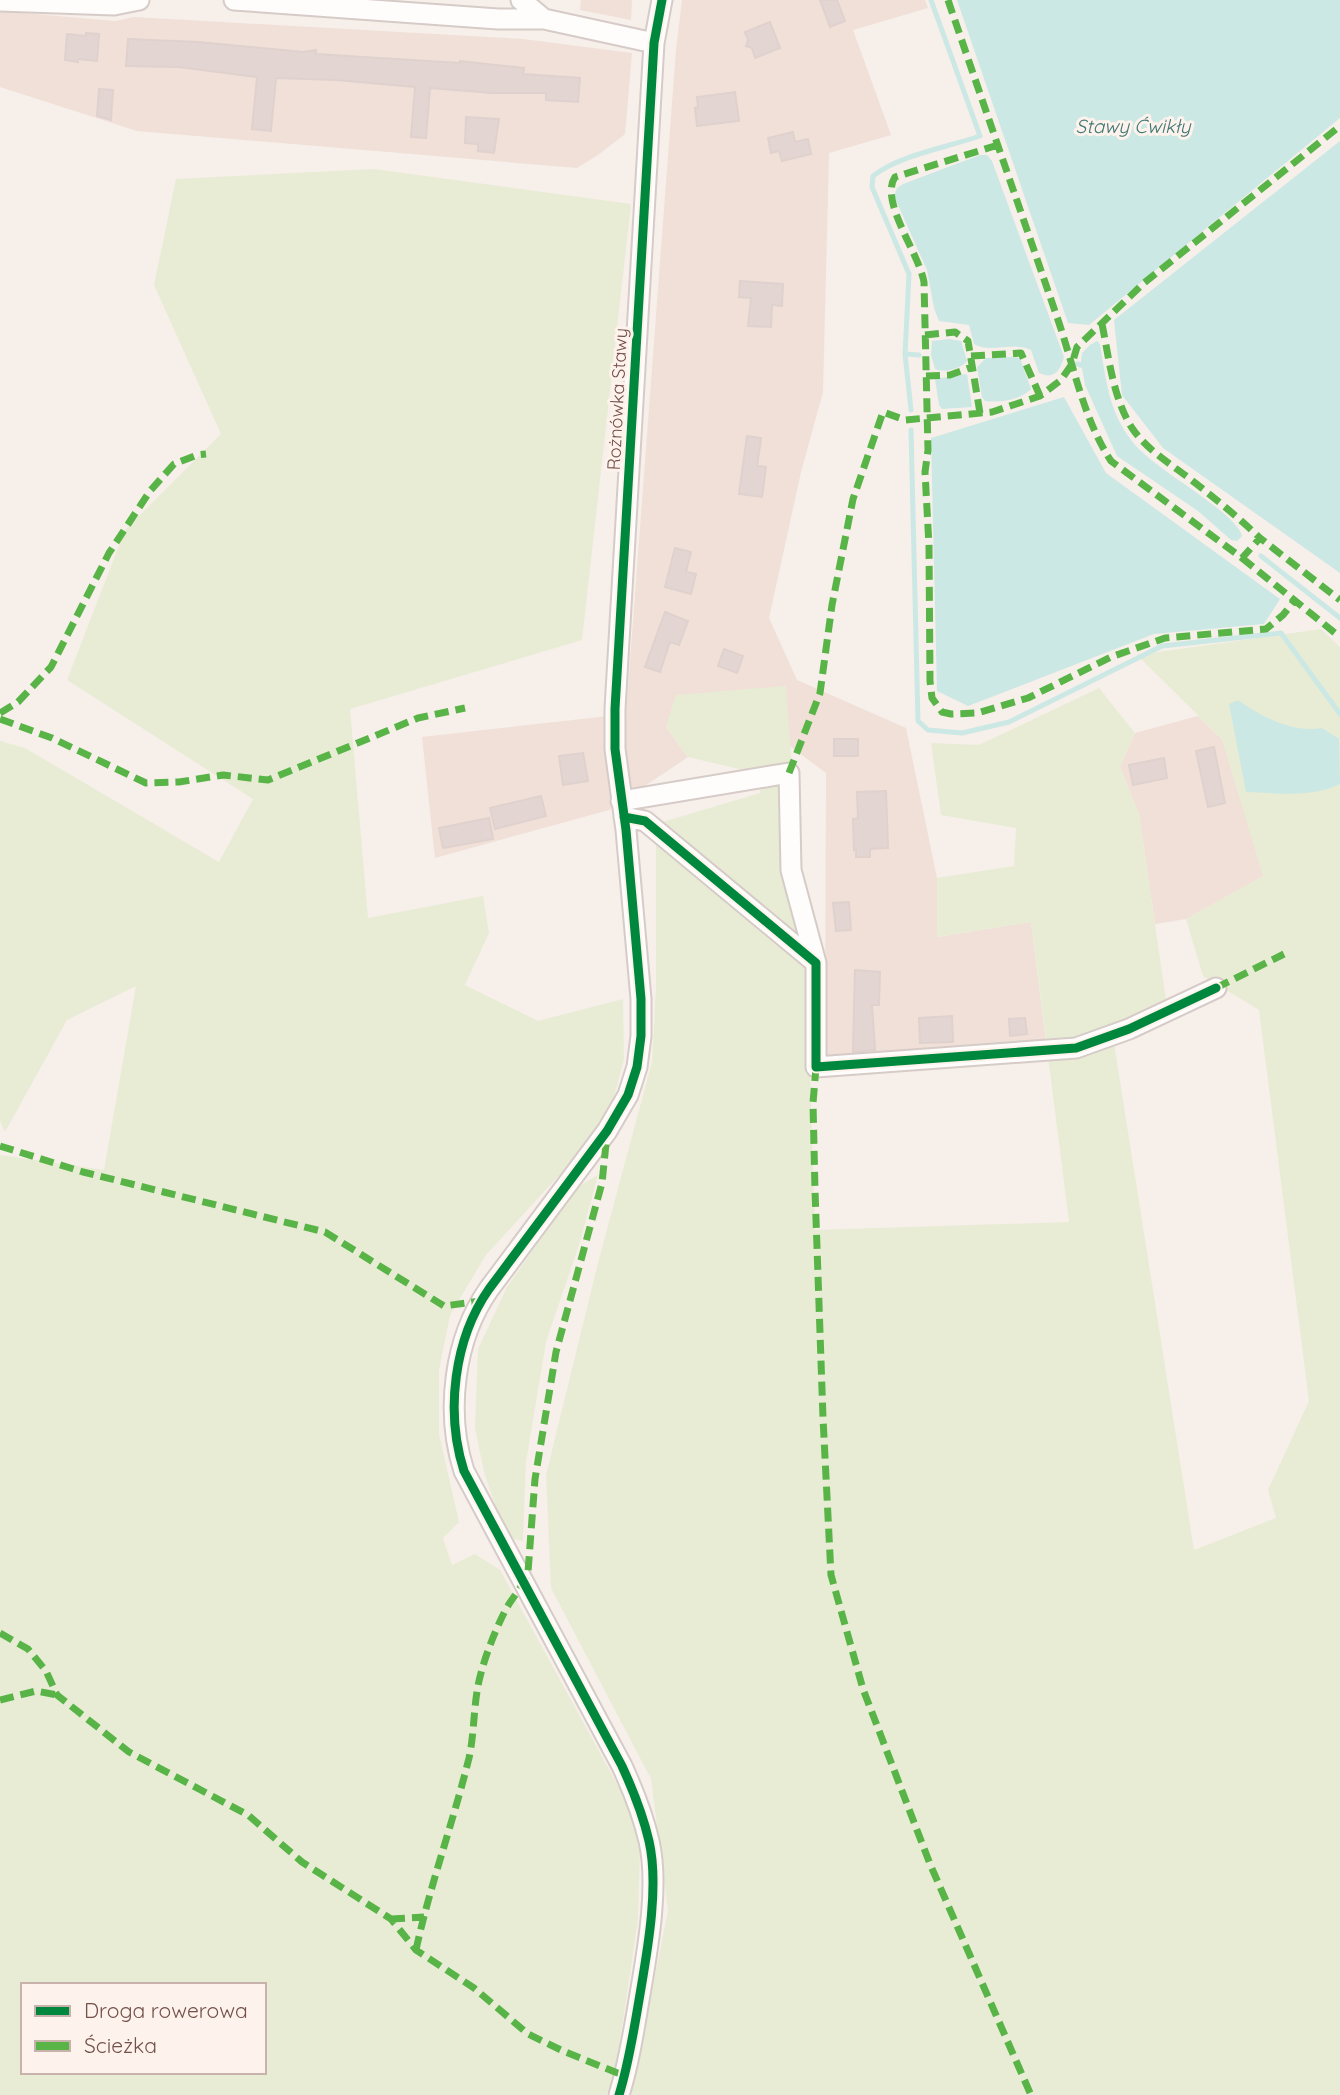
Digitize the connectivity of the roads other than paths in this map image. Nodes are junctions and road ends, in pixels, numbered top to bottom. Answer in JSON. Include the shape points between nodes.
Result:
{"nodes":[{"id":1,"x":139,"y":0,"type":"edge"},
{"id":2,"x":234,"y":0,"type":"edge"},
{"id":3,"x":521,"y":0,"type":"edge"},
{"id":4,"x":662,"y":0,"type":"edge"},
{"id":5,"x":0,"y":1,"type":"edge"},
{"id":6,"x":544,"y":19,"type":"junction"},
{"id":7,"x":654,"y":43,"type":"junction"},
{"id":8,"x":623,"y":809,"type":"junction"},
{"id":9,"x":816,"y":963,"type":"junction"},
{"id":10,"x":1216,"y":988,"type":"dead end"},
{"id":11,"x":619,"y":2095,"type":"edge"}],
"edges":[{"from":1,"to":5,"type":"street","via":[[114,5]]},
{"from":2,"to":6,"type":"street"},
{"from":3,"to":6,"type":"street"},
{"from":4,"to":7,"type":"street","name":"Rożnówka Stawy"},
{"from":6,"to":7,"type":"street"},
{"from":7,"to":8,"type":"street","name":"Rożnówka Stawy","via":[[615,709]]},
{"from":8,"to":9,"type":"street","via":[[645,821]]},
{"from":8,"to":9,"type":"street","via":[[789,773],[791,870]]},
{"from":8,"to":11,"type":"street","name":"Rożnówka Stawy","via":[[641,1011],[640,1046],[631,1085],[607,1131],[480,1301],[461,1345],[455,1398],[464,1471],[622,1766],[649,1842],[652,1886],[646,1956]]},
{"from":9,"to":10,"type":"street","via":[[816,1067],[1076,1048]]}]}
